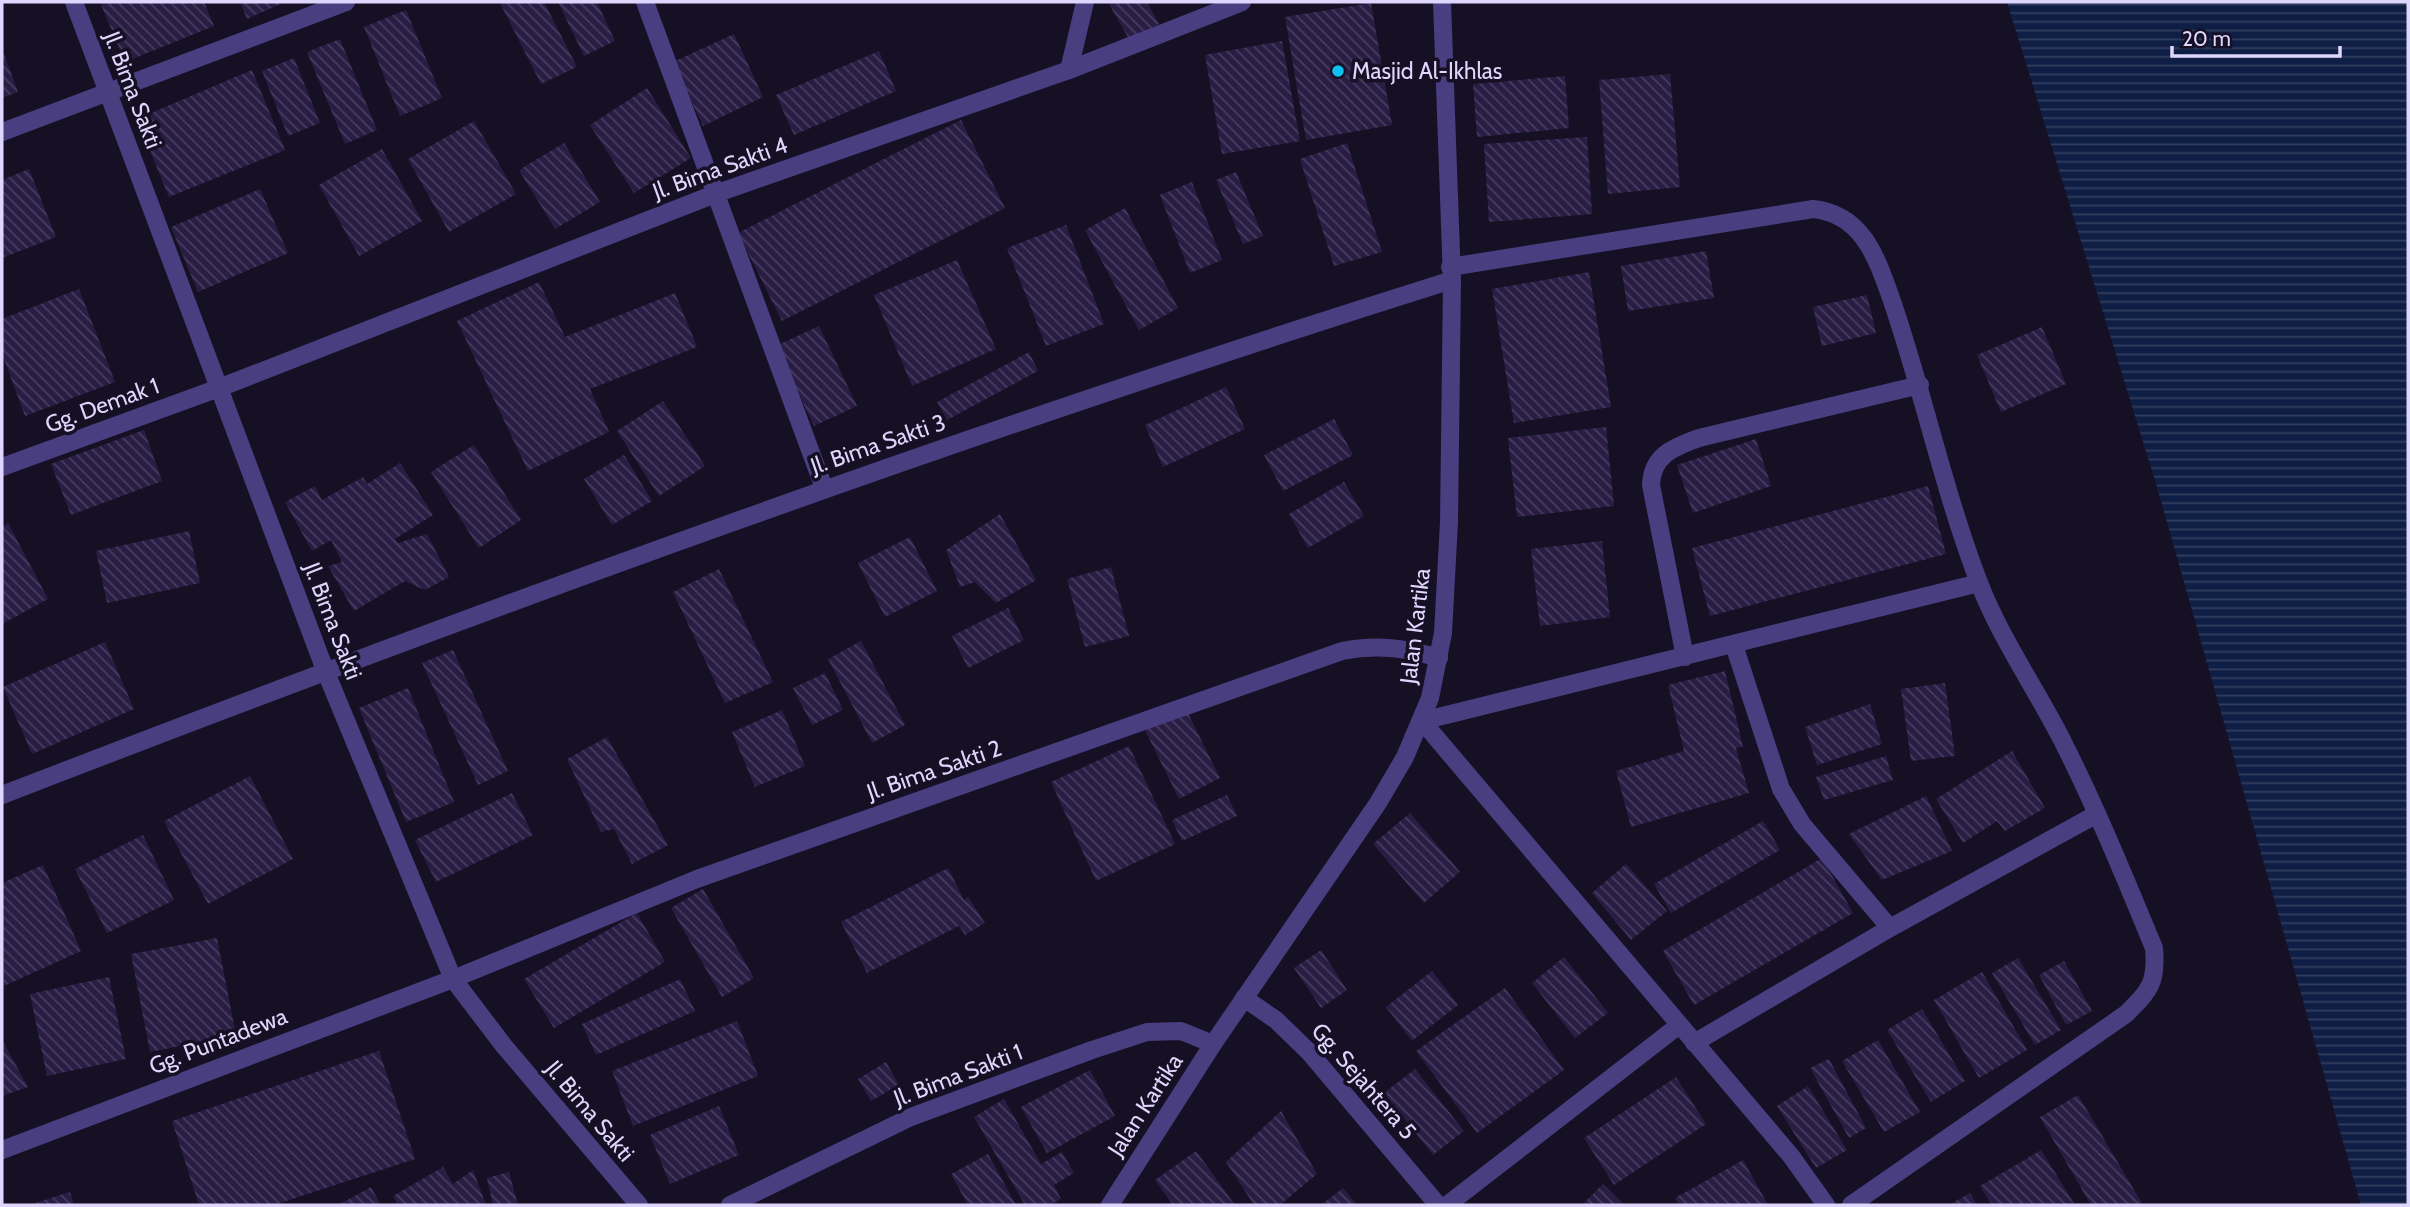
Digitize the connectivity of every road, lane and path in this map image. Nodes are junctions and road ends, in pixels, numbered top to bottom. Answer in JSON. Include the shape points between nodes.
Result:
{"nodes":[{"id":1,"x":74,"y":2,"type":"edge"},
{"id":2,"x":346,"y":2,"type":"edge"},
{"id":3,"x":645,"y":2,"type":"edge"},
{"id":4,"x":1085,"y":2,"type":"edge"},
{"id":5,"x":1241,"y":2,"type":"edge"},
{"id":6,"x":1442,"y":2,"type":"edge"},
{"id":7,"x":1069,"y":70,"type":"junction"},
{"id":8,"x":108,"y":90,"type":"junction"},
{"id":9,"x":2,"y":132,"type":"edge"},
{"id":10,"x":716,"y":194,"type":"junction"},
{"id":11,"x":1451,"y":273,"type":"junction"},
{"id":12,"x":1920,"y":385,"type":"junction"},
{"id":13,"x":219,"y":388,"type":"junction"},
{"id":14,"x":2,"y":467,"type":"edge"},
{"id":15,"x":824,"y":488,"type":"junction"},
{"id":16,"x":1979,"y":583,"type":"junction"},
{"id":17,"x":1734,"y":645,"type":"junction"},
{"id":18,"x":1685,"y":657,"type":"junction"},
{"id":19,"x":1439,"y":658,"type":"junction"},
{"id":20,"x":325,"y":670,"type":"junction"},
{"id":21,"x":1422,"y":721,"type":"junction"},
{"id":22,"x":2,"y":795,"type":"edge"},
{"id":23,"x":2097,"y":814,"type":"junction"},
{"id":24,"x":1890,"y":928,"type":"junction"},
{"id":25,"x":453,"y":979,"type":"junction"},
{"id":26,"x":1244,"y":998,"type":"junction"},
{"id":27,"x":1678,"y":1026,"type":"junction"},
{"id":28,"x":1694,"y":1043,"type":"junction"},
{"id":29,"x":1213,"y":1044,"type":"junction"},
{"id":30,"x":2,"y":1150,"type":"edge"},
{"id":31,"x":639,"y":1205,"type":"edge"},
{"id":32,"x":730,"y":1205,"type":"edge"},
{"id":33,"x":1110,"y":1205,"type":"edge"},
{"id":34,"x":1438,"y":1205,"type":"edge"},
{"id":35,"x":1447,"y":1205,"type":"edge"},
{"id":36,"x":1826,"y":1205,"type":"edge"},
{"id":37,"x":1851,"y":1205,"type":"edge"}],
"edges":[{"from":1,"to":8,"type":"street","name":"Jl. Bima Sakti"},
{"from":2,"to":8,"type":"street"},
{"from":3,"to":10,"type":"street"},
{"from":4,"to":7,"type":"street"},
{"from":5,"to":7,"type":"street","name":"Jl. Bima Sakti 4"},
{"from":6,"to":11,"type":"street","name":"Jalan Kartika"},
{"from":7,"to":10,"type":"street","name":"Jl. Bima Sakti 4"},
{"from":8,"to":9,"type":"street"},
{"from":8,"to":13,"type":"street","name":"Jl. Bima Sakti"},
{"from":10,"to":13,"type":"street","name":"Jl. Bima Sakti 4"},
{"from":10,"to":15,"type":"street"},
{"from":11,"to":12,"type":"street","name":"Jl. Bima Sakti 3","via":[[1813,209],[1834,211],[1855,226],[1875,256]]},
{"from":11,"to":15,"type":"street","name":"Jl. Bima Sakti 3"},
{"from":11,"to":19,"type":"street","name":"Jalan Kartika","via":[[1449,522]]},
{"from":12,"to":16,"type":"street","name":"Jl. Bima Sakti 3"},
{"from":12,"to":18,"type":"street","via":[[1699,438],[1661,456],[1651,485]]},
{"from":13,"to":14,"type":"street","name":"Gg. Demak 1"},
{"from":13,"to":20,"type":"street","name":"Jl. Bima Sakti"},
{"from":15,"to":20,"type":"street","name":"Jl. Bima Sakti 3"},
{"from":16,"to":17,"type":"street"},
{"from":16,"to":23,"type":"street","name":"Jl. Bima Sakti 3"},
{"from":17,"to":18,"type":"street"},
{"from":17,"to":24,"type":"street","via":[[1781,789],[1802,824]]},
{"from":18,"to":21,"type":"street"},
{"from":19,"to":21,"type":"street","name":"Jalan Kartika"},
{"from":19,"to":25,"type":"street","name":"Jl. Bima Sakti 2","via":[[1399,647],[1342,651],[697,879]]},
{"from":20,"to":22,"type":"street","name":"Jl. Bima Sakti 3"},
{"from":20,"to":25,"type":"street","name":"Jl. Bima Sakti"},
{"from":21,"to":26,"type":"street","name":"Jalan Kartika","via":[[1378,803]]},
{"from":21,"to":27,"type":"street"},
{"from":23,"to":24,"type":"street"},
{"from":23,"to":37,"type":"street","name":"Jl. Bima Sakti 3","via":[[2154,948],[2156,971],[2150,990],[2126,1014]]},
{"from":24,"to":28,"type":"street"},
{"from":25,"to":30,"type":"street","name":"Gg. Puntadewa"},
{"from":25,"to":31,"type":"street","name":"Jl. Bima Sakti"},
{"from":26,"to":29,"type":"street","name":"Jalan Kartika"},
{"from":26,"to":34,"type":"street","name":"Gg. Sejahtera 5","via":[[1276,1020],[1309,1052]]},
{"from":27,"to":28,"type":"street"},
{"from":27,"to":35,"type":"street"},
{"from":28,"to":36,"type":"street","via":[[1791,1156]]},
{"from":29,"to":32,"type":"street","name":"Jl. Bima Sakti 1","via":[[1181,1031],[1147,1032],[1092,1050],[911,1117]]},
{"from":29,"to":33,"type":"street","name":"Jalan Kartika"}]}
